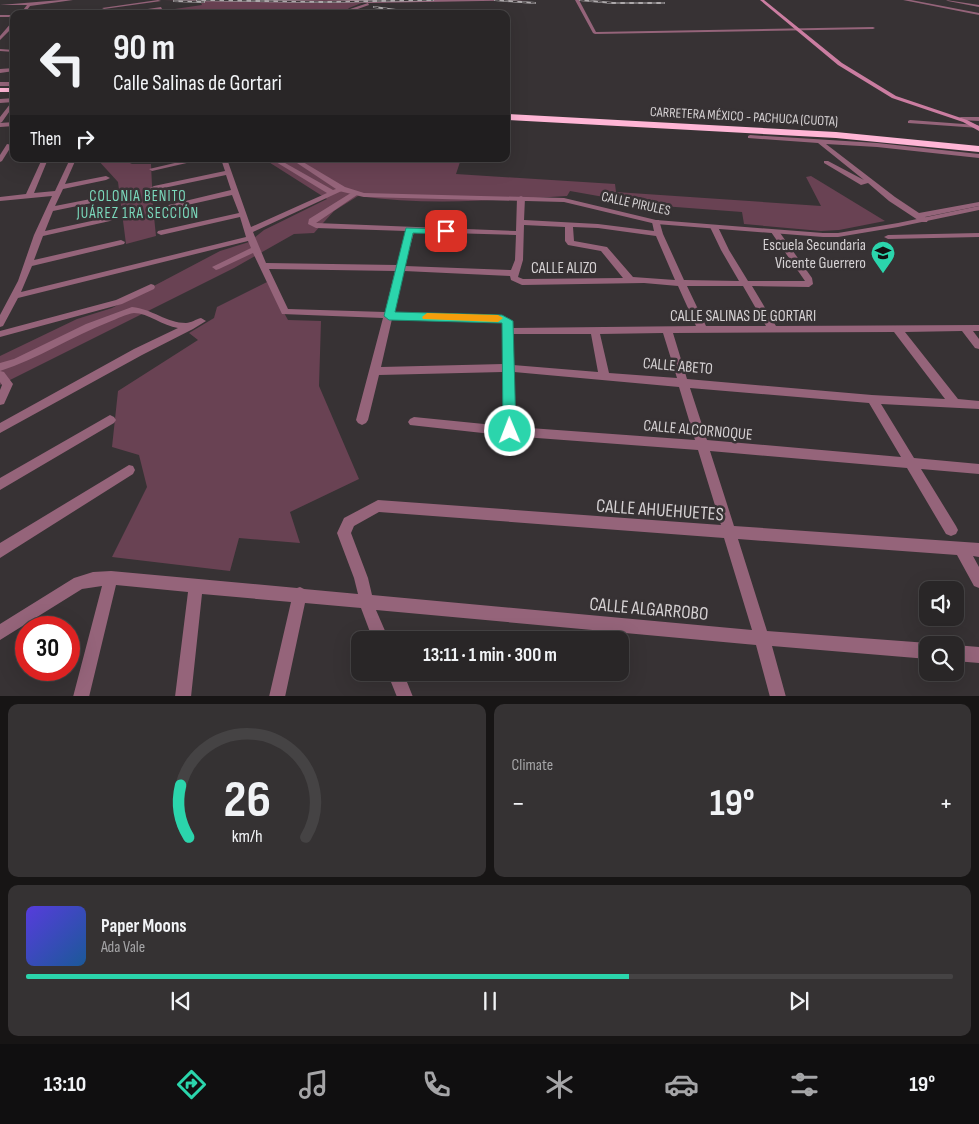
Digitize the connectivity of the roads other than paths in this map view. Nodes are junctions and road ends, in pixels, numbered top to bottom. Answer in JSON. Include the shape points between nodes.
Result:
{"nodes":[{"id":1,"x":10,"y":0,"type":"edge"},
{"id":2,"x":22,"y":0,"type":"edge"},
{"id":3,"x":71,"y":0,"type":"edge"},
{"id":4,"x":121,"y":0,"type":"edge"},
{"id":5,"x":159,"y":0,"type":"edge"},
{"id":6,"x":343,"y":0,"type":"edge"},
{"id":7,"x":529,"y":0,"type":"edge"},
{"id":8,"x":577,"y":0,"type":"edge"},
{"id":9,"x":762,"y":0,"type":"edge"},
{"id":10,"x":905,"y":0,"type":"edge"},
{"id":11,"x":919,"y":0,"type":"edge"},
{"id":12,"x":948,"y":0,"type":"edge"},
{"id":13,"x":54,"y":1,"type":"edge"},
{"id":14,"x":373,"y":2,"type":"junction"},
{"id":15,"x":1,"y":4,"type":"edge"},
{"id":16,"x":133,"y":4,"type":"junction"},
{"id":17,"x":30,"y":5,"type":"junction"},
{"id":18,"x":979,"y":6,"type":"edge"},
{"id":19,"x":104,"y":8,"type":"dead end"},
{"id":20,"x":161,"y":8,"type":"joint"},
{"id":21,"x":26,"y":10,"type":"edge"},
{"id":22,"x":147,"y":10,"type":"edge"},
{"id":23,"x":351,"y":10,"type":"edge"},
{"id":24,"x":964,"y":12,"type":"junction"},
{"id":25,"x":979,"y":14,"type":"edge"},
{"id":26,"x":872,"y":28,"type":"dead end"},
{"id":27,"x":797,"y":30,"type":"junction"},
{"id":28,"x":2,"y":34,"type":"edge"},
{"id":29,"x":0,"y":39,"type":"edge"},
{"id":30,"x":10,"y":107,"type":"edge"},
{"id":31,"x":510,"y":111,"type":"edge"},
{"id":32,"x":510,"y":117,"type":"edge"},
{"id":33,"x":979,"y":119,"type":"edge"},
{"id":34,"x":961,"y":120,"type":"junction"},
{"id":35,"x":0,"y":121,"type":"edge"},
{"id":36,"x":910,"y":122,"type":"dead end"},
{"id":37,"x":978,"y":128,"type":"edge"},
{"id":38,"x":750,"y":137,"type":"dead end"},
{"id":39,"x":819,"y":141,"type":"junction"},
{"id":40,"x":10,"y":146,"type":"edge"},
{"id":41,"x":979,"y":149,"type":"edge"},
{"id":42,"x":0,"y":160,"type":"edge"},
{"id":43,"x":44,"y":162,"type":"edge"},
{"id":44,"x":73,"y":162,"type":"edge"},
{"id":45,"x":186,"y":162,"type":"edge"},
{"id":46,"x":225,"y":162,"type":"edge"},
{"id":47,"x":279,"y":162,"type":"edge"},
{"id":48,"x":299,"y":162,"type":"edge"},
{"id":49,"x":826,"y":162,"type":"dead end"},
{"id":50,"x":152,"y":169,"type":"dead end"},
{"id":51,"x":229,"y":172,"type":"junction"},
{"id":52,"x":106,"y":178,"type":"dead end"},
{"id":53,"x":154,"y":188,"type":"dead end"},
{"id":54,"x":342,"y":189,"type":"junction"},
{"id":55,"x":59,"y":190,"type":"junction"},
{"id":56,"x":234,"y":192,"type":"junction"},
{"id":57,"x":332,"y":193,"type":"junction"},
{"id":58,"x":354,"y":193,"type":"junction"},
{"id":59,"x":29,"y":196,"type":"junction"},
{"id":60,"x":111,"y":197,"type":"dead end"},
{"id":61,"x":521,"y":198,"type":"junction"},
{"id":62,"x":0,"y":199,"type":"edge"},
{"id":63,"x":892,"y":199,"type":"junction"},
{"id":64,"x":979,"y":204,"type":"edge"},
{"id":65,"x":979,"y":208,"type":"edge"},
{"id":66,"x":50,"y":209,"type":"junction"},
{"id":67,"x":156,"y":210,"type":"dead end"},
{"id":68,"x":243,"y":214,"type":"junction"},
{"id":69,"x":921,"y":218,"type":"junction"},
{"id":70,"x":110,"y":219,"type":"dead end"},
{"id":71,"x":520,"y":222,"type":"junction"},
{"id":72,"x":656,"y":222,"type":"junction"},
{"id":73,"x":569,"y":224,"type":"junction"},
{"id":74,"x":714,"y":226,"type":"junction"},
{"id":75,"x":410,"y":230,"type":"junction"},
{"id":76,"x":775,"y":232,"type":"junction"},
{"id":77,"x":160,"y":233,"type":"dead end"},
{"id":78,"x":519,"y":233,"type":"junction"},
{"id":79,"x":250,"y":234,"type":"junction"},
{"id":80,"x":659,"y":234,"type":"junction"},
{"id":81,"x":38,"y":235,"type":"junction"},
{"id":82,"x":979,"y":236,"type":"edge"},
{"id":83,"x":888,"y":237,"type":"dead end"},
{"id":84,"x":121,"y":242,"type":"dead end"},
{"id":85,"x":255,"y":249,"type":"junction"},
{"id":86,"x":28,"y":264,"type":"junction"},
{"id":87,"x":265,"y":266,"type":"junction"},
{"id":88,"x":216,"y":267,"type":"dead end"},
{"id":89,"x":399,"y":268,"type":"junction"},
{"id":90,"x":514,"y":273,"type":"junction"},
{"id":91,"x":630,"y":281,"type":"junction"},
{"id":92,"x":682,"y":283,"type":"junction"},
{"id":93,"x":746,"y":284,"type":"junction"},
{"id":94,"x":151,"y":287,"type":"dead end"},
{"id":95,"x":15,"y":296,"type":"junction"},
{"id":96,"x":4,"y":310,"type":"edge"},
{"id":97,"x":389,"y":316,"type":"junction"},
{"id":98,"x":201,"y":322,"type":"dead end"},
{"id":99,"x":0,"y":324,"type":"edge"},
{"id":100,"x":190,"y":327,"type":"junction"},
{"id":101,"x":964,"y":328,"type":"junction"},
{"id":102,"x":979,"y":328,"type":"edge"},
{"id":103,"x":702,"y":329,"type":"junction"},
{"id":104,"x":773,"y":329,"type":"junction"},
{"id":105,"x":667,"y":330,"type":"junction"},
{"id":106,"x":898,"y":330,"type":"junction"},
{"id":107,"x":508,"y":331,"type":"junction"},
{"id":108,"x":596,"y":331,"type":"junction"},
{"id":109,"x":0,"y":334,"type":"edge"},
{"id":110,"x":979,"y":346,"type":"edge"},
{"id":111,"x":0,"y":367,"type":"edge"},
{"id":112,"x":508,"y":368,"type":"junction"},
{"id":113,"x":374,"y":371,"type":"junction"},
{"id":114,"x":0,"y":375,"type":"edge"},
{"id":115,"x":604,"y":375,"type":"junction"},
{"id":116,"x":684,"y":382,"type":"junction"},
{"id":117,"x":872,"y":399,"type":"junction"},
{"id":118,"x":0,"y":401,"type":"edge"},
{"id":119,"x":955,"y":404,"type":"junction"},
{"id":120,"x":979,"y":405,"type":"edge"},
{"id":121,"x":110,"y":420,"type":"dead end"},
{"id":122,"x":362,"y":420,"type":"dead end"},
{"id":123,"x":414,"y":422,"type":"dead end"},
{"id":124,"x":0,"y":428,"type":"edge"},
{"id":125,"x":510,"y":431,"type":"junction"},
{"id":126,"x":703,"y":445,"type":"junction"},
{"id":127,"x":912,"y":464,"type":"junction"},
{"id":128,"x":979,"y":469,"type":"edge"},
{"id":129,"x":129,"y":470,"type":"dead end"},
{"id":130,"x":0,"y":484,"type":"edge"},
{"id":131,"x":951,"y":530,"type":"dead end"},
{"id":132,"x":730,"y":532,"type":"junction"},
{"id":133,"x":961,"y":548,"type":"junction"},
{"id":134,"x":979,"y":550,"type":"edge"},
{"id":135,"x":0,"y":551,"type":"edge"},
{"id":136,"x":110,"y":578,"type":"junction"},
{"id":137,"x":979,"y":581,"type":"edge"},
{"id":138,"x":196,"y":586,"type":"junction"},
{"id":139,"x":300,"y":594,"type":"junction"},
{"id":140,"x":366,"y":601,"type":"junction"},
{"id":141,"x":378,"y":631,"type":"edge"},
{"id":142,"x":0,"y":633,"type":"edge"},
{"id":143,"x":762,"y":638,"type":"junction"},
{"id":144,"x":919,"y":650,"type":"edge"},
{"id":145,"x":964,"y":654,"type":"edge"},
{"id":146,"x":979,"y":655,"type":"edge"},
{"id":147,"x":399,"y":681,"type":"edge"},
{"id":148,"x":81,"y":696,"type":"edge"},
{"id":149,"x":183,"y":696,"type":"edge"},
{"id":150,"x":277,"y":696,"type":"edge"},
{"id":151,"x":405,"y":696,"type":"edge"},
{"id":152,"x":778,"y":696,"type":"edge"}],
"edges":[{"from":1,"to":2,"type":"street"},
{"from":1,"to":15,"type":"street"},
{"from":3,"to":13,"type":"street"},
{"from":4,"to":16,"type":"street"},
{"from":5,"to":16,"type":"street"},
{"from":5,"to":20,"type":"street"},
{"from":6,"to":14,"type":"street"},
{"from":7,"to":14,"type":"street"},
{"from":8,"to":27,"type":"street","via":[[595,33]]},
{"from":9,"to":27,"type":"main road"},
{"from":10,"to":24,"type":"street"},
{"from":11,"to":24,"type":"street"},
{"from":12,"to":18,"type":"street"},
{"from":13,"to":17,"type":"street"},
{"from":14,"to":23,"type":"street"},
{"from":15,"to":17,"type":"street"},
{"from":16,"to":19,"type":"street"},
{"from":17,"to":21,"type":"street"},
{"from":20,"to":22,"type":"street"},
{"from":24,"to":25,"type":"street"},
{"from":26,"to":27,"type":"street"},
{"from":27,"to":34,"type":"main road","via":[[840,64],[894,97]]},
{"from":28,"to":29,"type":"street"},
{"from":30,"to":35,"type":"street"},
{"from":31,"to":41,"type":"highway","name":"CARRETERA MÉXICO - PACHUCA (CUOTA)","via":[[829,128]]},
{"from":32,"to":41,"type":"highway","name":"CARRETERA MÉXICO - PACHUCA (CUOTA)","via":[[845,136]]},
{"from":33,"to":34,"type":"street"},
{"from":34,"to":37,"type":"main road"},
{"from":36,"to":37,"type":"street"},
{"from":38,"to":39,"type":"street"},
{"from":39,"to":41,"type":"street"},
{"from":39,"to":63,"type":"street"},
{"from":40,"to":42,"type":"street"},
{"from":43,"to":59,"type":"street"},
{"from":44,"to":55,"type":"street"},
{"from":45,"to":50,"type":"street"},
{"from":46,"to":51,"type":"street"},
{"from":47,"to":57,"type":"street"},
{"from":48,"to":54,"type":"street","name":"CALLE PIRULES"},
{"from":49,"to":63,"type":"street"},
{"from":51,"to":53,"type":"street"},
{"from":51,"to":56,"type":"street"},
{"from":52,"to":55,"type":"street"},
{"from":54,"to":57,"type":"street"},
{"from":54,"to":58,"type":"street","name":"CALLE PIRULES"},
{"from":55,"to":59,"type":"street"},
{"from":55,"to":66,"type":"street"},
{"from":56,"to":67,"type":"street"},
{"from":56,"to":68,"type":"street"},
{"from":57,"to":79,"type":"street"},
{"from":58,"to":61,"type":"street","name":"CALLE PIRULES"},
{"from":58,"to":75,"type":"street","via":[[314,219],[312,224]]},
{"from":59,"to":62,"type":"street"},
{"from":60,"to":66,"type":"street"},
{"from":61,"to":71,"type":"street"},
{"from":61,"to":72,"type":"street","name":"CALLE PIRULES","via":[[570,201]]},
{"from":63,"to":69,"type":"street"},
{"from":64,"to":69,"type":"street"},
{"from":65,"to":69,"type":"street","name":"CALLE PIRULES"},
{"from":66,"to":81,"type":"street"},
{"from":68,"to":77,"type":"street"},
{"from":68,"to":79,"type":"street"},
{"from":69,"to":76,"type":"street","name":"CALLE PIRULES","via":[[838,235]]},
{"from":70,"to":81,"type":"street"},
{"from":71,"to":73,"type":"street"},
{"from":71,"to":78,"type":"street"},
{"from":72,"to":74,"type":"street","name":"CALLE PIRULES"},
{"from":72,"to":80,"type":"street"},
{"from":73,"to":80,"type":"street"},
{"from":73,"to":91,"type":"street","via":[[570,242],[604,249]]},
{"from":74,"to":76,"type":"street","name":"CALLE PIRULES"},
{"from":74,"to":93,"type":"street"},
{"from":75,"to":78,"type":"street"},
{"from":75,"to":89,"type":"street"},
{"from":76,"to":93,"type":"street","name":"CALLE ALIZO","via":[[809,284]]},
{"from":78,"to":90,"type":"street","via":[[520,260]]},
{"from":79,"to":85,"type":"street"},
{"from":79,"to":95,"type":"street"},
{"from":80,"to":92,"type":"street"},
{"from":81,"to":86,"type":"street"},
{"from":82,"to":83,"type":"street"},
{"from":84,"to":86,"type":"street"},
{"from":85,"to":87,"type":"street"},
{"from":85,"to":88,"type":"street"},
{"from":86,"to":95,"type":"street"},
{"from":87,"to":89,"type":"street","name":"CALLE ALIZO"},
{"from":87,"to":97,"type":"street","via":[[285,312]]},
{"from":89,"to":90,"type":"street","name":"CALLE ALIZO"},
{"from":89,"to":97,"type":"street"},
{"from":90,"to":91,"type":"street","name":"CALLE ALIZO","via":[[514,278],[522,282]]},
{"from":91,"to":92,"type":"street","name":"CALLE ALIZO"},
{"from":92,"to":93,"type":"street","name":"CALLE ALIZO"},
{"from":92,"to":103,"type":"street"},
{"from":93,"to":104,"type":"street"},
{"from":94,"to":109,"type":"street","via":[[118,302]]},
{"from":95,"to":96,"type":"street"},
{"from":96,"to":99,"type":"street"},
{"from":97,"to":107,"type":"street","via":[[506,320]]},
{"from":97,"to":113,"type":"street"},
{"from":98,"to":100,"type":"street"},
{"from":100,"to":111,"type":"street","via":[[170,324],[137,309],[102,320],[30,356]]},
{"from":100,"to":124,"type":"street"},
{"from":101,"to":102,"type":"street","name":"CALLE SALINAS DE GORTARI"},
{"from":101,"to":106,"type":"street","name":"CALLE SALINAS DE GORTARI"},
{"from":101,"to":110,"type":"street"},
{"from":103,"to":104,"type":"street","name":"CALLE SALINAS DE GORTARI"},
{"from":103,"to":105,"type":"street","name":"CALLE SALINAS DE GORTARI"},
{"from":104,"to":106,"type":"street","name":"CALLE SALINAS DE GORTARI"},
{"from":105,"to":108,"type":"street","name":"CALLE SALINAS DE GORTARI"},
{"from":105,"to":116,"type":"street"},
{"from":106,"to":119,"type":"street"},
{"from":107,"to":108,"type":"street","name":"CALLE SALINAS DE GORTARI"},
{"from":107,"to":112,"type":"street"},
{"from":108,"to":115,"type":"street"},
{"from":112,"to":113,"type":"street","name":"CALLE ABETO"},
{"from":112,"to":115,"type":"street","name":"CALLE ABETO"},
{"from":112,"to":125,"type":"street"},
{"from":113,"to":122,"type":"street"},
{"from":114,"to":118,"type":"street","via":[[8,384]]},
{"from":115,"to":116,"type":"street","name":"CALLE ABETO"},
{"from":116,"to":117,"type":"street","name":"CALLE ABETO"},
{"from":116,"to":126,"type":"street"},
{"from":117,"to":119,"type":"street","name":"CALLE ABETO"},
{"from":117,"to":127,"type":"street"},
{"from":119,"to":120,"type":"street","name":"CALLE ABETO"},
{"from":121,"to":130,"type":"street"},
{"from":123,"to":125,"type":"street","name":"CALLE ALCORNOQUE"},
{"from":125,"to":126,"type":"street","name":"CALLE ALCORNOQUE"},
{"from":126,"to":127,"type":"street","name":"CALLE ALCORNOQUE"},
{"from":126,"to":132,"type":"street"},
{"from":127,"to":128,"type":"street","name":"CALLE ALCORNOQUE"},
{"from":127,"to":131,"type":"street"},
{"from":129,"to":135,"type":"street"},
{"from":132,"to":133,"type":"street","name":"CALLE AHUEHUETES"},
{"from":132,"to":140,"type":"street","name":"CALLE AHUEHUETES","via":[[386,506],[371,509],[345,526],[345,538],[361,578]]},
{"from":132,"to":143,"type":"street"},
{"from":133,"to":134,"type":"street","name":"CALLE AHUEHUETES"},
{"from":133,"to":137,"type":"street"},
{"from":136,"to":138,"type":"street","name":"CALLE ALGARROBO"},
{"from":136,"to":142,"type":"street","name":"CALLE ALGARROBO","via":[[93,578],[79,583]]},
{"from":136,"to":148,"type":"street"},
{"from":138,"to":139,"type":"street","name":"CALLE ALGARROBO"},
{"from":138,"to":149,"type":"street"},
{"from":139,"to":140,"type":"street","name":"CALLE ALGARROBO"},
{"from":139,"to":150,"type":"street"},
{"from":140,"to":141,"type":"street"},
{"from":140,"to":143,"type":"street","name":"CALLE ALGARROBO"},
{"from":143,"to":144,"type":"street","name":"CALLE ALGARROBO"},
{"from":143,"to":152,"type":"street"},
{"from":145,"to":146,"type":"street"},
{"from":147,"to":151,"type":"street"}]}
